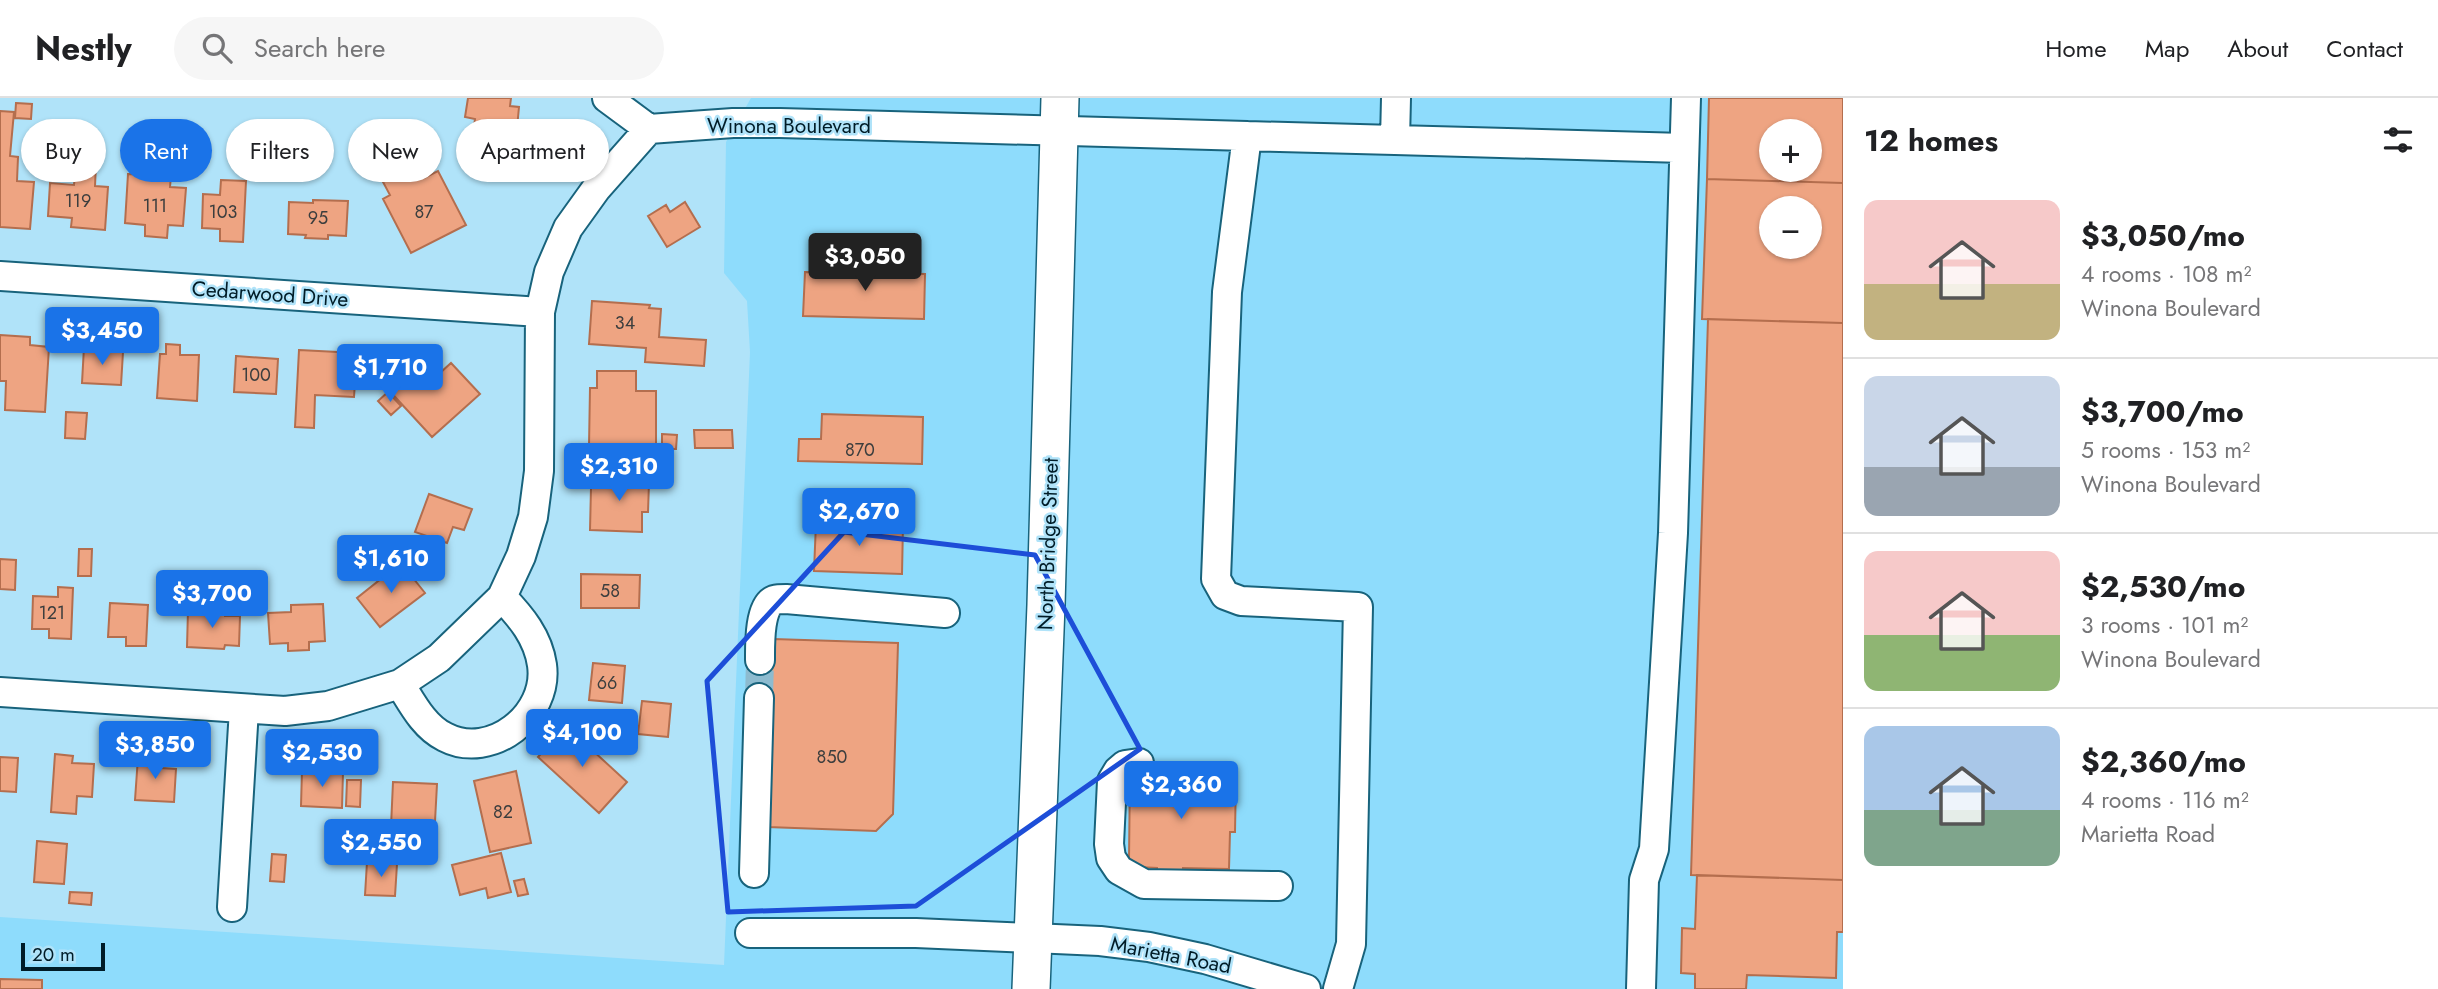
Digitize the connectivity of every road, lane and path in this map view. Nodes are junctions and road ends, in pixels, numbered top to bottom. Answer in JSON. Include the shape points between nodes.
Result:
{"nodes":[{"id":1,"x":607,"y":98,"type":"edge"},
{"id":2,"x":1396,"y":98,"type":"edge"},
{"id":3,"x":1686,"y":98,"type":"edge"},
{"id":4,"x":1059,"y":114,"type":"edge"},
{"id":5,"x":649,"y":130,"type":"junction"},
{"id":6,"x":1247,"y":135,"type":"junction"},
{"id":7,"x":1395,"y":140,"type":"junction"},
{"id":8,"x":1684,"y":148,"type":"junction"},
{"id":9,"x":0,"y":276,"type":"edge"},
{"id":10,"x":540,"y":312,"type":"junction"},
{"id":11,"x":502,"y":597,"type":"junction"},
{"id":12,"x":945,"y":613,"type":"dead end"},
{"id":13,"x":760,"y":660,"type":"tunnel mouth"},
{"id":14,"x":400,"y":684,"type":"junction"},
{"id":15,"x":0,"y":692,"type":"edge"},
{"id":16,"x":759,"y":698,"type":"tunnel mouth"},
{"id":17,"x":244,"y":709,"type":"junction"},
{"id":18,"x":1139,"y":763,"type":"dead end"},
{"id":19,"x":754,"y":873,"type":"dead end"},
{"id":20,"x":1278,"y":886,"type":"dead end"},
{"id":21,"x":232,"y":907,"type":"dead end"},
{"id":22,"x":750,"y":933,"type":"dead end"},
{"id":23,"x":1034,"y":938,"type":"junction"},
{"id":24,"x":1031,"y":989,"type":"edge"},
{"id":25,"x":1306,"y":989,"type":"edge"},
{"id":26,"x":1338,"y":989,"type":"edge"},
{"id":27,"x":1641,"y":989,"type":"edge"}],
"edges":[{"from":1,"to":5,"type":"street"},
{"from":2,"to":7,"type":"street"},
{"from":3,"to":8,"type":"street"},
{"from":4,"to":5,"type":"street","name":"Winona Boulevard","via":[[733,123]]},
{"from":4,"to":6,"type":"street","name":"Winona Boulevard"},
{"from":4,"to":23,"type":"main road","name":"North Bridge Street"},
{"from":5,"to":10,"type":"street","via":[[568,228],[549,272]]},
{"from":6,"to":7,"type":"street","name":"Winona Boulevard"},
{"from":6,"to":26,"type":"street","via":[[1227,292],[1216,579],[1224,594],[1241,601],[1358,607],[1351,944]]},
{"from":7,"to":8,"type":"street","name":"Winona Boulevard"},
{"from":8,"to":27,"type":"street","via":[[1673,533],[1654,849],[1644,880]]},
{"from":9,"to":10,"type":"street","name":"Cedarwood Drive"},
{"from":10,"to":11,"type":"street","via":[[533,517]]},
{"from":11,"to":14,"type":"street","via":[[439,658]]},
{"from":11,"to":14,"type":"street","via":[[525,622],[542,666],[542,688],[532,711],[518,727],[500,737],[459,743],[443,737],[425,721]]},
{"from":12,"to":13,"type":"street","via":[[775,600],[764,614]]},
{"from":14,"to":17,"type":"street","via":[[328,706]]},
{"from":15,"to":17,"type":"street"},
{"from":16,"to":19,"type":"street"},
{"from":17,"to":21,"type":"street"},
{"from":18,"to":20,"type":"street","via":[[1125,765],[1112,781],[1109,844],[1119,870],[1144,884]]},
{"from":22,"to":23,"type":"street","name":"Marietta Road"},
{"from":23,"to":24,"type":"main road","name":"North Bridge Street"},
{"from":23,"to":25,"type":"street","name":"Marietta Road","via":[[1149,947]]}]}
